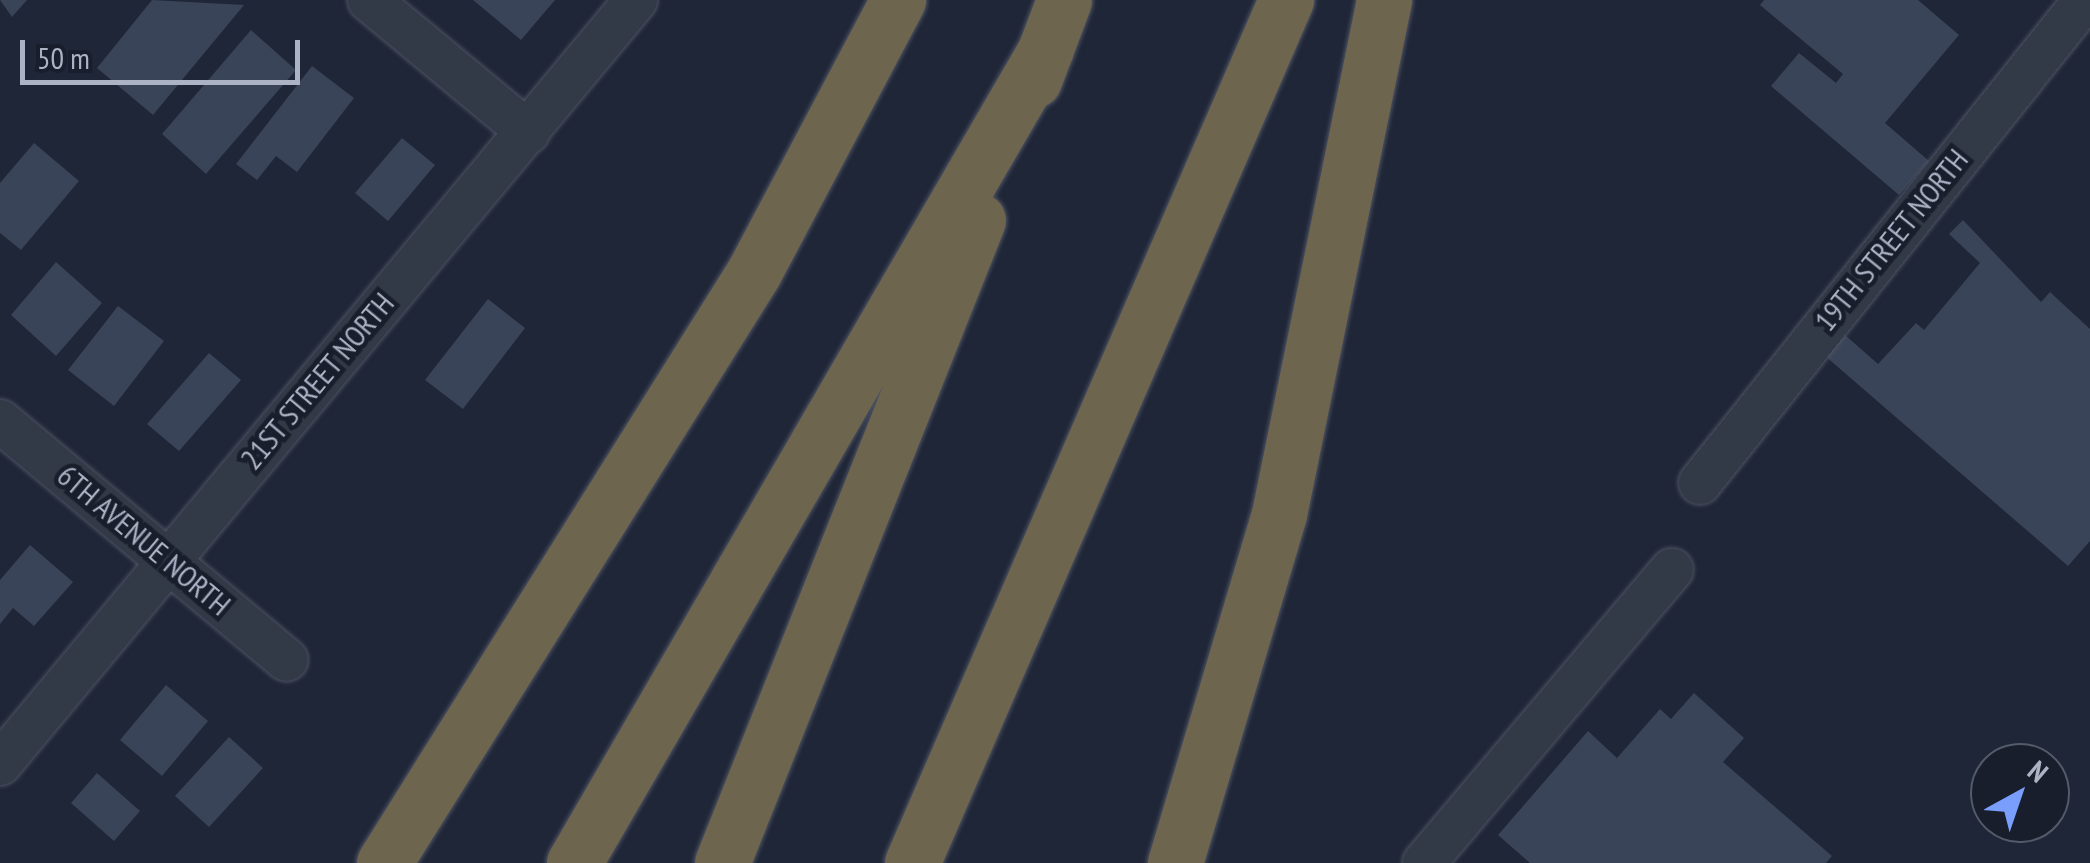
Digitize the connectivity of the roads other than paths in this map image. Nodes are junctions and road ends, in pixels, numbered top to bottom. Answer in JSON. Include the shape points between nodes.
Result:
{"nodes":[{"id":1,"x":370,"y":0,"type":"edge"},
{"id":2,"x":636,"y":0,"type":"edge"},
{"id":3,"x":898,"y":0,"type":"edge"},
{"id":4,"x":1286,"y":0,"type":"edge"},
{"id":5,"x":1384,"y":0,"type":"edge"},
{"id":6,"x":2085,"y":0,"type":"edge"},
{"id":7,"x":1055,"y":24,"type":"edge"},
{"id":8,"x":528,"y":132,"type":"junction"},
{"id":9,"x":0,"y":421,"type":"edge"},
{"id":10,"x":1700,"y":483,"type":"dead end"},
{"id":11,"x":166,"y":559,"type":"junction"},
{"id":12,"x":1672,"y":570,"type":"dead end"},
{"id":13,"x":287,"y":660,"type":"dead end"},
{"id":14,"x":0,"y":764,"type":"edge"},
{"id":15,"x":958,"y":768,"type":"junction"},
{"id":16,"x":1438,"y":858,"type":"edge"},
{"id":17,"x":384,"y":863,"type":"edge"},
{"id":18,"x":574,"y":863,"type":"edge"},
{"id":19,"x":722,"y":863,"type":"edge"},
{"id":20,"x":912,"y":863,"type":"edge"},
{"id":21,"x":931,"y":863,"type":"edge"},
{"id":22,"x":1175,"y":863,"type":"edge"}],
"edges":[{"from":1,"to":8,"type":"street"},
{"from":2,"to":8,"type":"street","name":"21ST STREET NORTH"},
{"from":3,"to":17,"type":"highway","via":[[754,272]]},
{"from":4,"to":15,"type":"highway"},
{"from":5,"to":22,"type":"highway","via":[[1279,514]]},
{"from":6,"to":10,"type":"street","name":"19TH STREET NORTH"},
{"from":7,"to":18,"type":"highway"},
{"from":7,"to":19,"type":"highway"},
{"from":8,"to":11,"type":"street","name":"21ST STREET NORTH"},
{"from":9,"to":11,"type":"street","name":"6TH AVENUE NORTH"},
{"from":11,"to":13,"type":"street","name":"6TH AVENUE NORTH"},
{"from":11,"to":14,"type":"street","name":"21ST STREET NORTH"},
{"from":12,"to":16,"type":"street"},
{"from":15,"to":20,"type":"highway"},
{"from":15,"to":21,"type":"highway"}]}
